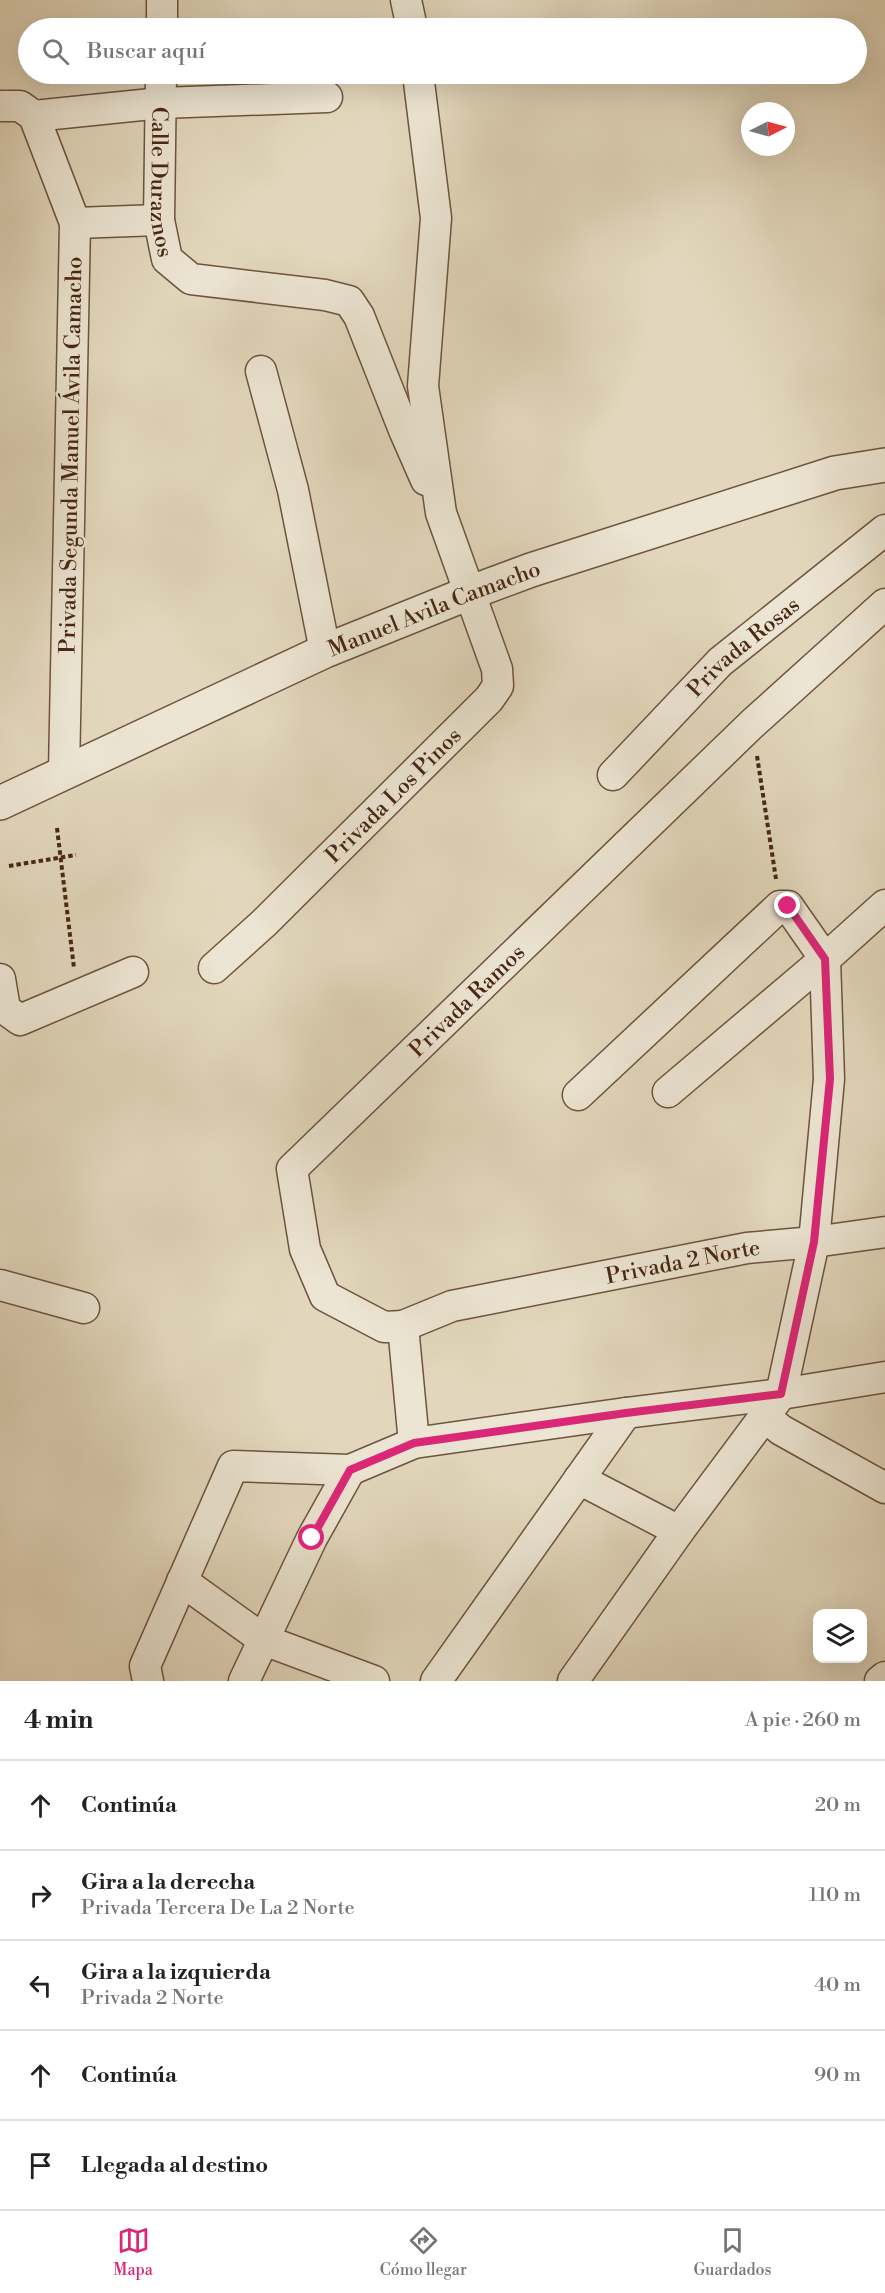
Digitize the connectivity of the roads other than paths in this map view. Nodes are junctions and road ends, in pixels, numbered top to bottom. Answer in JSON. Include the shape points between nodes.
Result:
{"nodes":[{"id":1,"x":162,"y":0,"type":"edge"},
{"id":2,"x":406,"y":0,"type":"edge"},
{"id":3,"x":162,"y":18,"type":"edge"},
{"id":4,"x":410,"y":18,"type":"edge"},
{"id":5,"x":161,"y":84,"type":"edge"},
{"id":6,"x":419,"y":84,"type":"edge"},
{"id":7,"x":327,"y":97,"type":"dead end"},
{"id":8,"x":161,"y":103,"type":"junction"},
{"id":9,"x":0,"y":106,"type":"edge"},
{"id":10,"x":34,"y":116,"type":"junction"},
{"id":11,"x":159,"y":220,"type":"junction"},
{"id":12,"x":75,"y":223,"type":"junction"},
{"id":13,"x":261,"y":371,"type":"dead end"},
{"id":14,"x":885,"y":465,"type":"edge"},
{"id":15,"x":441,"y":513,"type":"junction"},
{"id":16,"x":885,"y":530,"type":"edge"},
{"id":17,"x":469,"y":592,"type":"junction"},
{"id":18,"x":885,"y":604,"type":"edge"},
{"id":19,"x":325,"y":651,"type":"junction"},
{"id":20,"x":64,"y":772,"type":"junction"},
{"id":21,"x":613,"y":775,"type":"dead end"},
{"id":22,"x":0,"y":803,"type":"edge"},
{"id":23,"x":885,"y":904,"type":"edge"},
{"id":24,"x":825,"y":959,"type":"junction"},
{"id":25,"x":214,"y":968,"type":"dead end"},
{"id":26,"x":134,"y":972,"type":"dead end"},
{"id":27,"x":0,"y":979,"type":"edge"},
{"id":28,"x":669,"y":1092,"type":"dead end"},
{"id":29,"x":578,"y":1095,"type":"dead end"},
{"id":30,"x":885,"y":1232,"type":"edge"},
{"id":31,"x":814,"y":1242,"type":"junction"},
{"id":32,"x":0,"y":1285,"type":"edge"},
{"id":33,"x":84,"y":1308,"type":"dead end"},
{"id":34,"x":403,"y":1326,"type":"junction"},
{"id":35,"x":885,"y":1377,"type":"edge"},
{"id":36,"x":772,"y":1405,"type":"junction"},
{"id":37,"x":626,"y":1413,"type":"junction"},
{"id":38,"x":414,"y":1443,"type":"junction"},
{"id":39,"x":350,"y":1470,"type":"junction"},
{"id":40,"x":579,"y":1479,"type":"junction"},
{"id":41,"x":885,"y":1488,"type":"edge"},
{"id":42,"x":679,"y":1531,"type":"junction"},
{"id":43,"x":182,"y":1581,"type":"junction"},
{"id":44,"x":264,"y":1640,"type":"junction"},
{"id":45,"x":885,"y":1677,"type":"edge"},
{"id":46,"x":148,"y":1681,"type":"edge"},
{"id":47,"x":244,"y":1681,"type":"edge"},
{"id":48,"x":374,"y":1681,"type":"edge"},
{"id":49,"x":436,"y":1681,"type":"edge"},
{"id":50,"x":573,"y":1681,"type":"edge"},
{"id":51,"x":880,"y":1681,"type":"edge"}],
"edges":[{"from":1,"to":3,"type":"street"},
{"from":2,"to":4,"type":"street"},
{"from":5,"to":8,"type":"street","name":"Calle Duraznos"},
{"from":6,"to":15,"type":"street","via":[[436,218],[423,386]]},
{"from":7,"to":8,"type":"street"},
{"from":8,"to":10,"type":"street"},
{"from":8,"to":11,"type":"street","name":"Calle Duraznos"},
{"from":9,"to":10,"type":"street","via":[[20,106]]},
{"from":10,"to":12,"type":"street"},
{"from":11,"to":12,"type":"street","name":"Privada Segunda Manuel Ávila Camacho"},
{"from":11,"to":15,"type":"street","name":"Calle Duraznos","via":[[167,259],[190,279],[349,301],[359,316]]},
{"from":12,"to":20,"type":"street","name":"Privada Segunda Manuel Ávila Camacho"},
{"from":13,"to":19,"type":"street","via":[[293,490]]},
{"from":14,"to":17,"type":"street","name":"Manuel Avila Camacho","via":[[835,472]]},
{"from":15,"to":17,"type":"street"},
{"from":16,"to":21,"type":"street","name":"Privada Rosas","via":[[720,662]]},
{"from":17,"to":19,"type":"street","name":"Manuel Avila Camacho"},
{"from":17,"to":25,"type":"street","name":"Privada Los Pinos","via":[[497,669],[498,686],[264,923]]},
{"from":18,"to":34,"type":"street","name":"Privada Ramos","via":[[752,724],[292,1169],[305,1249],[325,1296],[384,1327]]},
{"from":19,"to":20,"type":"street","name":"Manuel Avila Camacho"},
{"from":20,"to":22,"type":"street","name":"Manuel Avila Camacho"},
{"from":23,"to":24,"type":"street"},
{"from":24,"to":28,"type":"street"},
{"from":24,"to":29,"type":"street","via":[[796,914],[788,906],[780,906]]},
{"from":24,"to":31,"type":"street","via":[[830,1079]]},
{"from":26,"to":27,"type":"street","via":[[20,1020],[5,1009]]},
{"from":30,"to":31,"type":"street","name":"Privada 2 Norte"},
{"from":31,"to":34,"type":"street","name":"Privada 2 Norte","via":[[747,1248],[452,1306]]},
{"from":31,"to":36,"type":"street"},
{"from":32,"to":33,"type":"street"},
{"from":34,"to":38,"type":"street"},
{"from":35,"to":36,"type":"street"},
{"from":36,"to":37,"type":"street"},
{"from":36,"to":41,"type":"street","via":[[782,1430]]},
{"from":36,"to":42,"type":"street"},
{"from":37,"to":38,"type":"street"},
{"from":37,"to":40,"type":"street"},
{"from":38,"to":39,"type":"street"},
{"from":39,"to":43,"type":"street","via":[[233,1466]]},
{"from":39,"to":44,"type":"street","via":[[312,1538]]},
{"from":40,"to":42,"type":"street"},
{"from":40,"to":49,"type":"street"},
{"from":42,"to":50,"type":"street"},
{"from":43,"to":44,"type":"street"},
{"from":43,"to":46,"type":"street","via":[[145,1666]]},
{"from":44,"to":47,"type":"street"},
{"from":44,"to":48,"type":"street"},
{"from":45,"to":51,"type":"street"}]}
